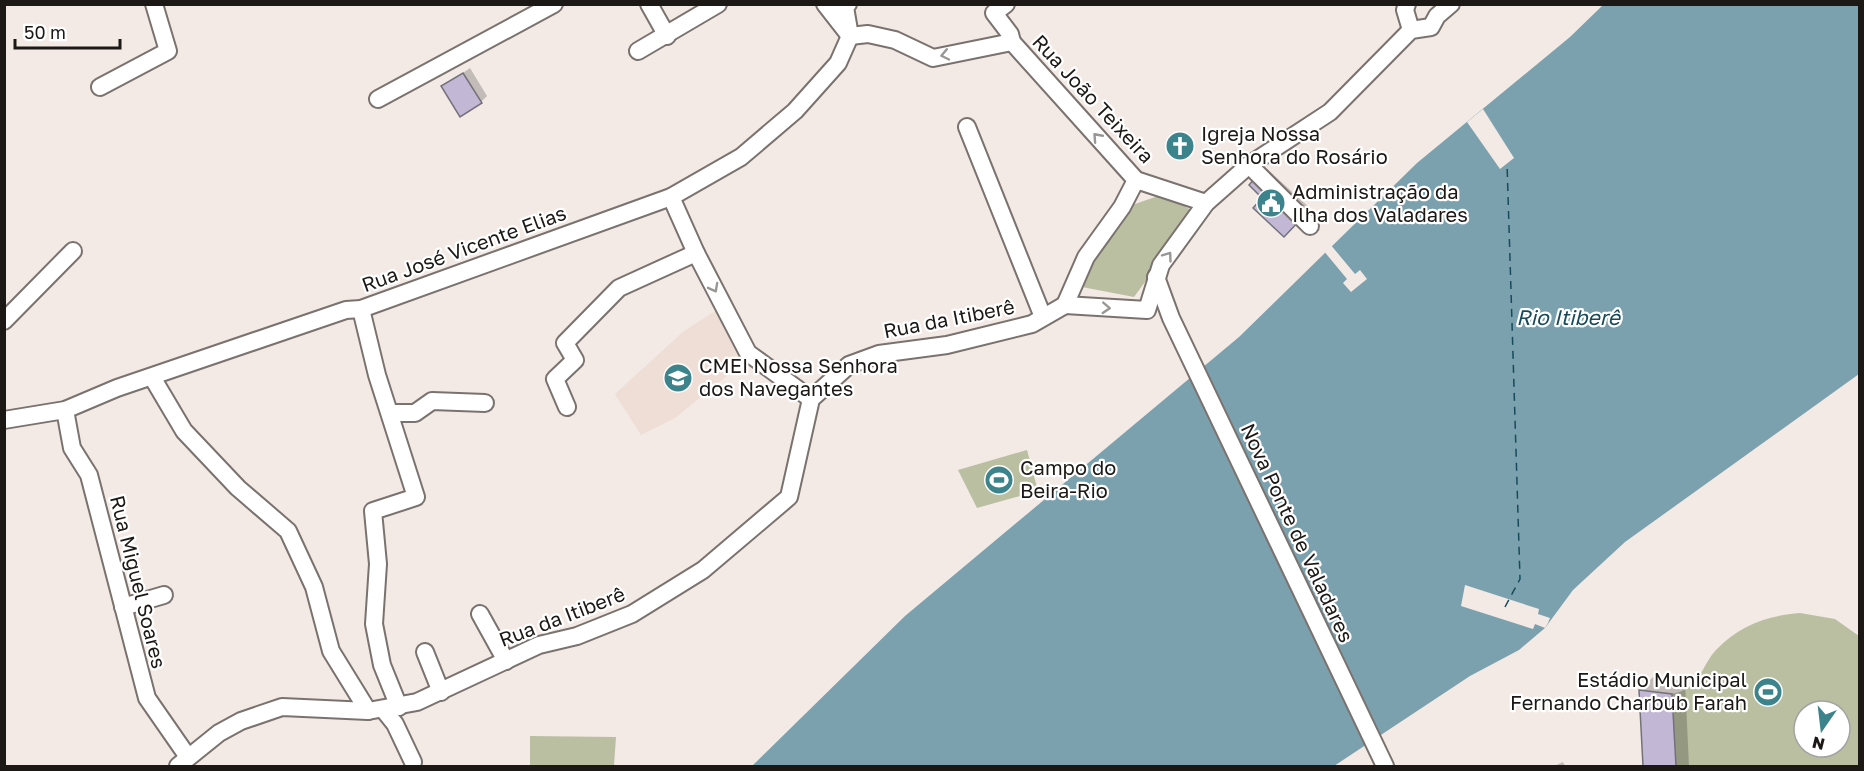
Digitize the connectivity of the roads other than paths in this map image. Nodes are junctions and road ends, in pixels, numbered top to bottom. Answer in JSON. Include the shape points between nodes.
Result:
{"nodes":[{"id":1,"x":154,"y":4,"type":"edge"},
{"id":2,"x":554,"y":4,"type":"edge"},
{"id":3,"x":649,"y":4,"type":"edge"},
{"id":4,"x":718,"y":4,"type":"edge"},
{"id":5,"x":825,"y":4,"type":"edge"},
{"id":6,"x":848,"y":4,"type":"edge"},
{"id":7,"x":1006,"y":4,"type":"edge"},
{"id":8,"x":1407,"y":4,"type":"edge"},
{"id":9,"x":1451,"y":4,"type":"edge"},
{"id":10,"x":1412,"y":30,"type":"junction"},
{"id":11,"x":667,"y":36,"type":"junction"},
{"id":12,"x":850,"y":36,"type":"junction"},
{"id":13,"x":1011,"y":42,"type":"junction"},
{"id":14,"x":638,"y":51,"type":"dead end"},
{"id":15,"x":100,"y":87,"type":"dead end"},
{"id":16,"x":378,"y":99,"type":"dead end"},
{"id":17,"x":967,"y":127,"type":"dead end"},
{"id":18,"x":1249,"y":165,"type":"junction"},
{"id":19,"x":1136,"y":180,"type":"junction"},
{"id":20,"x":671,"y":197,"type":"junction"},
{"id":21,"x":1206,"y":202,"type":"junction"},
{"id":22,"x":1310,"y":226,"type":"dead end"},
{"id":23,"x":73,"y":251,"type":"dead end"},
{"id":24,"x":696,"y":253,"type":"junction"},
{"id":25,"x":1156,"y":277,"type":"junction"},
{"id":26,"x":1065,"y":305,"type":"junction"},
{"id":27,"x":361,"y":309,"type":"junction"},
{"id":28,"x":1043,"y":317,"type":"junction"},
{"id":29,"x":4,"y":321,"type":"edge"},
{"id":30,"x":152,"y":377,"type":"junction"},
{"id":31,"x":811,"y":399,"type":"junction"},
{"id":32,"x":485,"y":403,"type":"dead end"},
{"id":33,"x":567,"y":407,"type":"dead end"},
{"id":34,"x":64,"y":410,"type":"junction"},
{"id":35,"x":390,"y":413,"type":"junction"},
{"id":36,"x":4,"y":420,"type":"edge"},
{"id":37,"x":164,"y":596,"type":"dead end"},
{"id":38,"x":123,"y":607,"type":"junction"},
{"id":39,"x":480,"y":614,"type":"dead end"},
{"id":40,"x":425,"y":652,"type":"dead end"},
{"id":41,"x":506,"y":661,"type":"junction"},
{"id":42,"x":441,"y":692,"type":"junction"},
{"id":43,"x":383,"y":709,"type":"junction"},
{"id":44,"x":183,"y":762,"type":"edge"},
{"id":45,"x":413,"y":762,"type":"dead end"},
{"id":46,"x":1385,"y":766,"type":"edge"}],
"edges":[{"from":1,"to":15,"type":"street","via":[[168,51]]},
{"from":2,"to":16,"type":"street"},
{"from":3,"to":11,"type":"street"},
{"from":4,"to":11,"type":"street"},
{"from":5,"to":12,"type":"street"},
{"from":6,"to":12,"type":"street","via":[[845,7]]},
{"from":7,"to":13,"type":"street","via":[[994,14],[1010,34]]},
{"from":8,"to":10,"type":"street","via":[[1405,10]]},
{"from":9,"to":10,"type":"street","via":[[1431,27]]},
{"from":10,"to":18,"type":"street","via":[[1330,112]]},
{"from":11,"to":14,"type":"street"},
{"from":13,"to":12,"type":"street","name":"Rua João Teixeira","one_way":true,"via":[[933,57],[896,40],[867,34]]},
{"from":12,"to":20,"type":"street","name":"Rua José Vicente Elias","via":[[838,63],[795,111],[741,157]]},
{"from":19,"to":13,"type":"street","name":"Rua João Teixeira","one_way":true},
{"from":17,"to":28,"type":"street"},
{"from":18,"to":21,"type":"street"},
{"from":18,"to":22,"type":"street"},
{"from":19,"to":21,"type":"street","name":"Rua João Teixeira"},
{"from":19,"to":26,"type":"street","via":[[1086,257]]},
{"from":20,"to":24,"type":"street"},
{"from":20,"to":27,"type":"street","name":"Rua José Vicente Elias"},
{"from":25,"to":21,"type":"street","one_way":true},
{"from":23,"to":29,"type":"street"},
{"from":24,"to":31,"type":"street","one_way":true,"via":[[748,353]]},
{"from":24,"to":33,"type":"street","via":[[619,288],[565,343],[575,360],[555,379]]},
{"from":26,"to":25,"type":"street","one_way":true,"via":[[1148,310]]},
{"from":25,"to":46,"type":"street","name":"Nova Ponte de Valadares","via":[[1171,318]]},
{"from":26,"to":28,"type":"street","name":"Rua da Itiberê"},
{"from":27,"to":30,"type":"street","name":"Rua José Vicente Elias","via":[[346,310]]},
{"from":27,"to":35,"type":"street"},
{"from":28,"to":31,"type":"street","name":"Rua da Itiberê","via":[[1032,324],[948,345],[879,354],[849,365]]},
{"from":30,"to":34,"type":"street","name":"Rua José Vicente Elias"},
{"from":30,"to":43,"type":"street","via":[[184,431],[238,488],[288,531],[314,586],[331,651]]},
{"from":31,"to":41,"type":"street","name":"Rua da Itiberê","via":[[789,497],[704,570],[632,615],[577,636],[539,645]]},
{"from":32,"to":35,"type":"street","via":[[432,401],[415,413]]},
{"from":34,"to":36,"type":"street","name":"Rua José Vicente Elias"},
{"from":34,"to":38,"type":"street","name":"Rua Miguel Soares","via":[[72,448],[89,475]]},
{"from":35,"to":43,"type":"street","via":[[416,496],[373,512],[378,564],[374,624],[382,665]]},
{"from":37,"to":38,"type":"street"},
{"from":38,"to":44,"type":"street","name":"Rua Miguel Soares","via":[[147,699]]},
{"from":39,"to":41,"type":"street"},
{"from":40,"to":42,"type":"street"},
{"from":41,"to":42,"type":"street","name":"Rua da Itiberê"},
{"from":42,"to":43,"type":"street","name":"Rua da Itiberê"},
{"from":43,"to":44,"type":"street","name":"Rua da Itiberê","via":[[282,707],[219,733]]},
{"from":43,"to":45,"type":"street","via":[[395,724]]}]}
